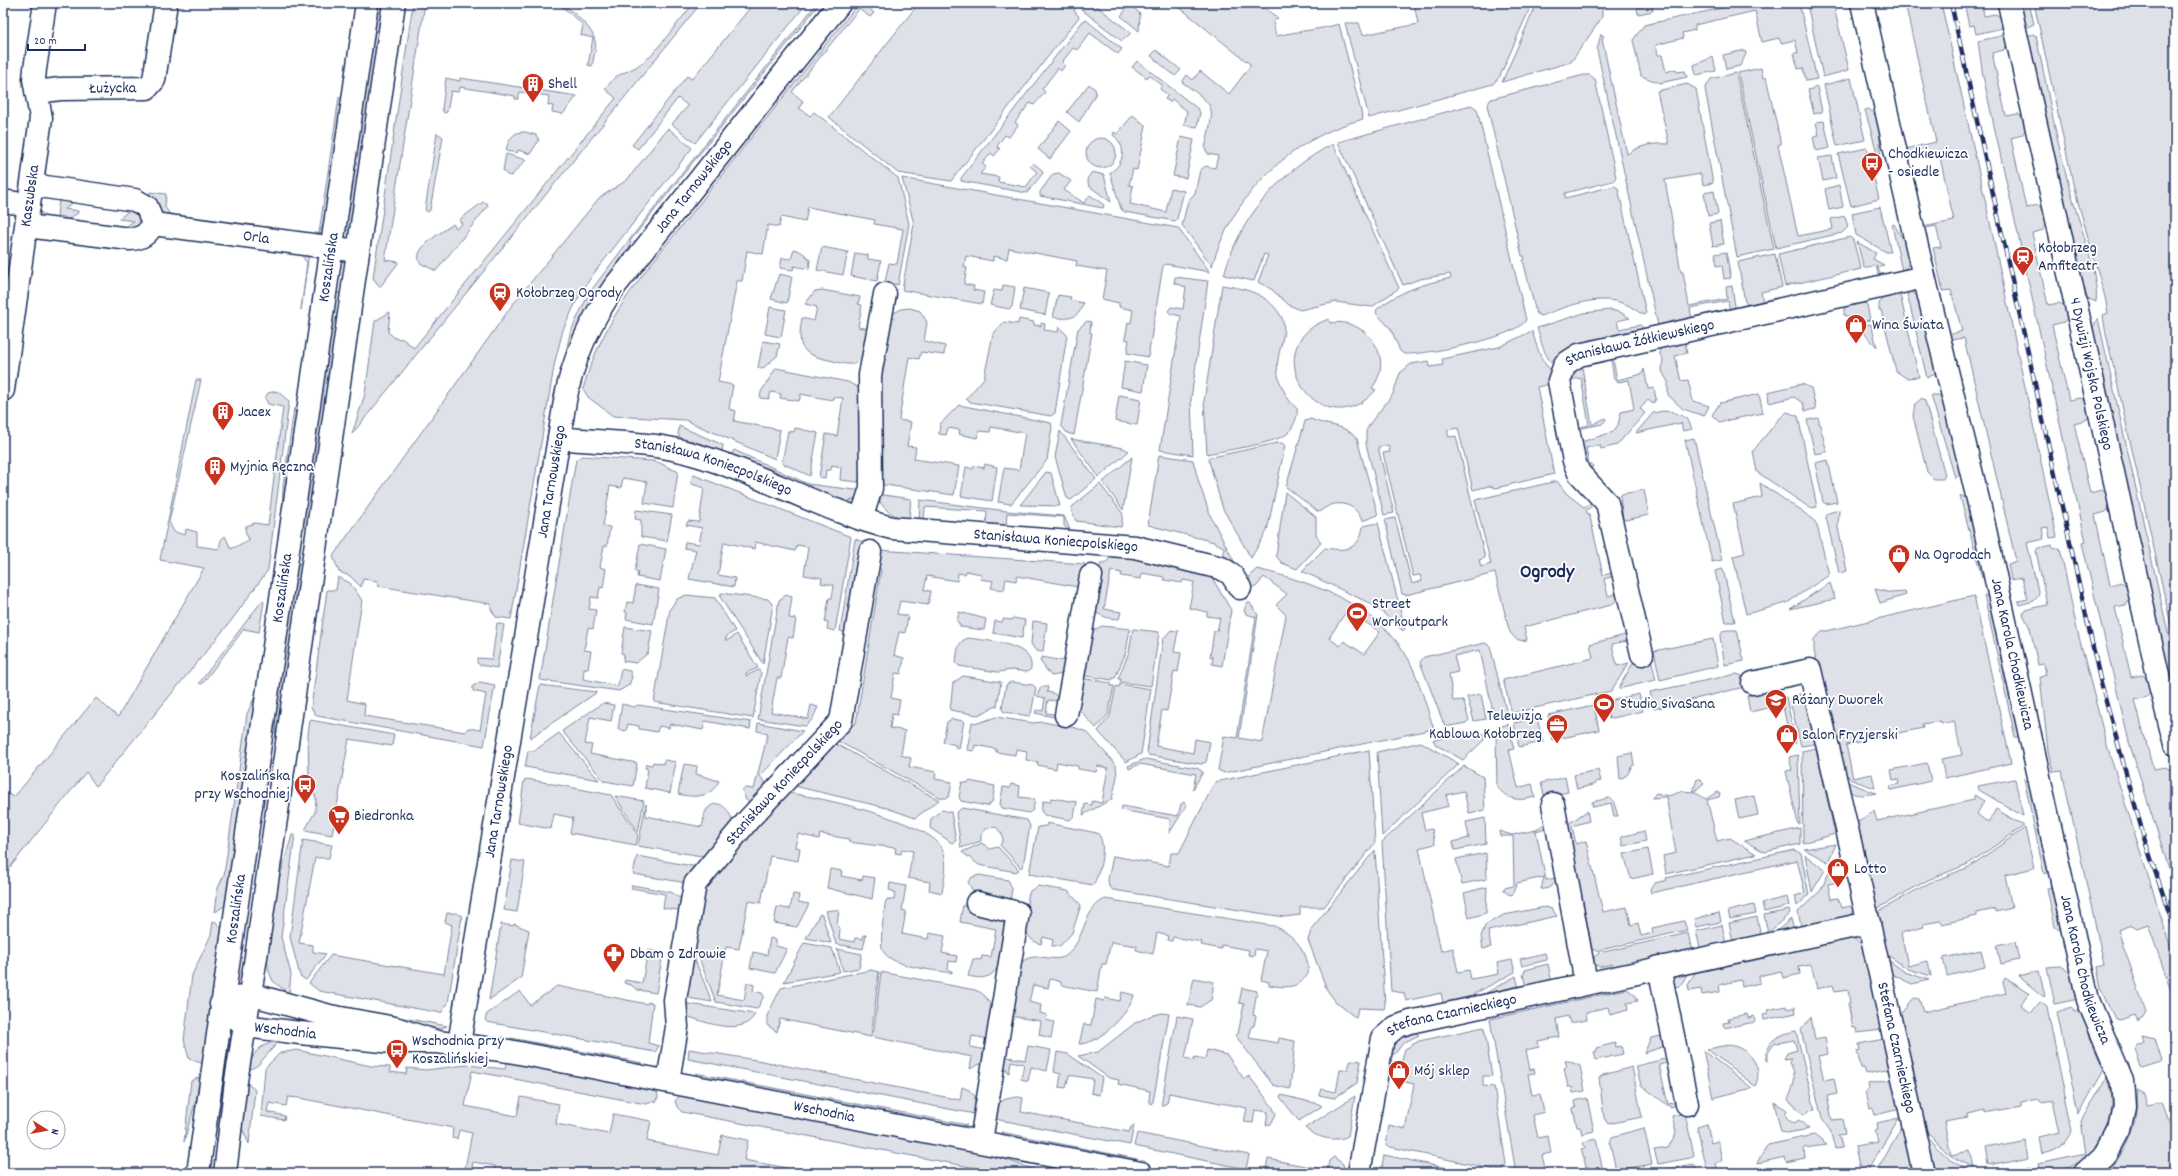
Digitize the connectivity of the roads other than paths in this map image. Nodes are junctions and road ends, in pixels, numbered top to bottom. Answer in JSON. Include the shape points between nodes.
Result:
{"nodes":[{"id":1,"x":45,"y":3,"type":"edge"},
{"id":2,"x":166,"y":3,"type":"edge"},
{"id":3,"x":367,"y":3,"type":"edge"},
{"id":4,"x":394,"y":3,"type":"edge"},
{"id":5,"x":840,"y":3,"type":"edge"},
{"id":6,"x":1862,"y":3,"type":"edge"},
{"id":7,"x":2009,"y":3,"type":"edge"},
{"id":8,"x":37,"y":92,"type":"junction"},
{"id":9,"x":3,"y":201,"type":"edge"},
{"id":10,"x":29,"y":205,"type":"junction"},
{"id":11,"x":154,"y":224,"type":"junction"},
{"id":12,"x":332,"y":248,"type":"junction"},
{"id":13,"x":358,"y":251,"type":"junction"},
{"id":14,"x":1924,"y":277,"type":"junction"},
{"id":15,"x":885,"y":294,"type":"dead end"},
{"id":16,"x":3,"y":390,"type":"edge"},
{"id":17,"x":559,"y":438,"type":"junction"},
{"id":18,"x":861,"y":519,"type":"junction"},
{"id":19,"x":870,"y":552,"type":"dead end"},
{"id":20,"x":1091,"y":576,"type":"dead end"},
{"id":21,"x":1240,"y":588,"type":"dead end"},
{"id":22,"x":1642,"y":654,"type":"dead end"},
{"id":23,"x":1753,"y":683,"type":"dead end"},
{"id":24,"x":1066,"y":715,"type":"dead end"},
{"id":25,"x":2175,"y":744,"type":"edge"},
{"id":26,"x":1553,"y":804,"type":"dead end"},
{"id":27,"x":977,"y":903,"type":"dead end"},
{"id":28,"x":1869,"y":923,"type":"junction"},
{"id":29,"x":1659,"y":967,"type":"junction"},
{"id":30,"x":1586,"y":983,"type":"junction"},
{"id":31,"x":250,"y":994,"type":"junction"},
{"id":32,"x":221,"y":1004,"type":"junction"},
{"id":33,"x":245,"y":1026,"type":"junction"},
{"id":34,"x":437,"y":1042,"type":"junction"},
{"id":35,"x":459,"y":1044,"type":"junction"},
{"id":36,"x":668,"y":1081,"type":"junction"},
{"id":37,"x":1688,"y":1104,"type":"dead end"},
{"id":38,"x":980,"y":1141,"type":"junction"},
{"id":39,"x":198,"y":1173,"type":"edge"},
{"id":40,"x":225,"y":1173,"type":"edge"},
{"id":41,"x":1142,"y":1173,"type":"edge"},
{"id":42,"x":1359,"y":1173,"type":"edge"},
{"id":43,"x":1924,"y":1173,"type":"edge"},
{"id":44,"x":2085,"y":1173,"type":"edge"}],
"edges":[{"from":1,"to":8,"type":"street","name":"Kaszubska","via":[[35,69]]},
{"from":2,"to":8,"type":"street","name":"Łużycka","via":[[154,80],[147,88],[60,89]]},
{"from":3,"to":12,"type":"street","name":"Koszalińska"},
{"from":4,"to":13,"type":"street","name":"Koszalińska"},
{"from":5,"to":17,"type":"street","name":"Jana Tarnowskiego","via":[[605,300],[578,354],[569,383]]},
{"from":6,"to":14,"type":"street","name":"Jana Karola Chodkiewicza"},
{"from":7,"to":25,"type":"street","name":"4 Dywizji Wojska Polskiego"},
{"from":8,"to":10,"type":"street","name":"Kaszubska","via":[[41,118]]},
{"from":9,"to":10,"type":"street"},
{"from":10,"to":11,"type":"street","via":[[130,239],[142,237]]},
{"from":10,"to":11,"type":"street","via":[[135,200],[147,208]]},
{"from":10,"to":16,"type":"street","name":"Kaszubska"},
{"from":11,"to":12,"type":"street","name":"Orla"},
{"from":12,"to":13,"type":"street","name":"Orla"},
{"from":12,"to":32,"type":"street","name":"Koszalińska"},
{"from":13,"to":31,"type":"street","name":"Koszalińska"},
{"from":14,"to":22,"type":"street","name":"Stanisława Żółkiewskiego","via":[[1579,355],[1565,364],[1559,381],[1574,461],[1579,473],[1608,503]]},
{"from":14,"to":44,"type":"street","name":"Jana Karola Chodkiewicza","via":[[1982,516],[2088,1000],[2118,1069],[2124,1093],[2123,1118],[2115,1140],[2101,1160]]},
{"from":15,"to":18,"type":"street","via":[[870,376],[871,488]]},
{"from":17,"to":18,"type":"street","name":"Stanisława Koniecpolskiego","via":[[689,452]]},
{"from":17,"to":35,"type":"street","name":"Jana Tarnowskiego"},
{"from":18,"to":21,"type":"street","name":"Stanisława Koniecpolskiego","via":[[913,531],[1135,547],[1221,568],[1231,574]]},
{"from":19,"to":36,"type":"street","name":"Stanisława Koniecpolskiego","via":[[841,721],[749,819],[695,884],[675,1000],[677,1027]]},
{"from":20,"to":24,"type":"street","name":"Stanisława Koniecpolskiego"},
{"from":23,"to":28,"type":"street","name":"Stefana Czarnieckiego","via":[[1810,670]]},
{"from":26,"to":30,"type":"street"},
{"from":27,"to":38,"type":"street","via":[[1018,913]]},
{"from":28,"to":29,"type":"street","name":"Stefana Czarnieckiego"},
{"from":28,"to":43,"type":"street","name":"Stefana Czarnieckiego"},
{"from":29,"to":30,"type":"street","name":"Stefana Czarnieckiego"},
{"from":29,"to":37,"type":"street"},
{"from":30,"to":42,"type":"street","name":"Stefana Czarnieckiego","via":[[1410,1022],[1389,1032],[1383,1038]]},
{"from":31,"to":32,"type":"street","name":"Wschodnia"},
{"from":31,"to":33,"type":"street","name":"Koszalińska"},
{"from":31,"to":34,"type":"street","name":"Wschodnia","via":[[330,1016],[395,1028]]},
{"from":32,"to":33,"type":"street","name":"Wschodnia"},
{"from":32,"to":39,"type":"street","name":"Koszalińska"},
{"from":33,"to":34,"type":"street","name":"Wschodnia","via":[[386,1041]]},
{"from":33,"to":40,"type":"street","name":"Koszalińska"},
{"from":34,"to":35,"type":"street","name":"Wschodnia"},
{"from":35,"to":36,"type":"street","name":"Wschodnia"},
{"from":36,"to":38,"type":"street","name":"Wschodnia"},
{"from":38,"to":41,"type":"street","name":"Wschodnia"}]}
